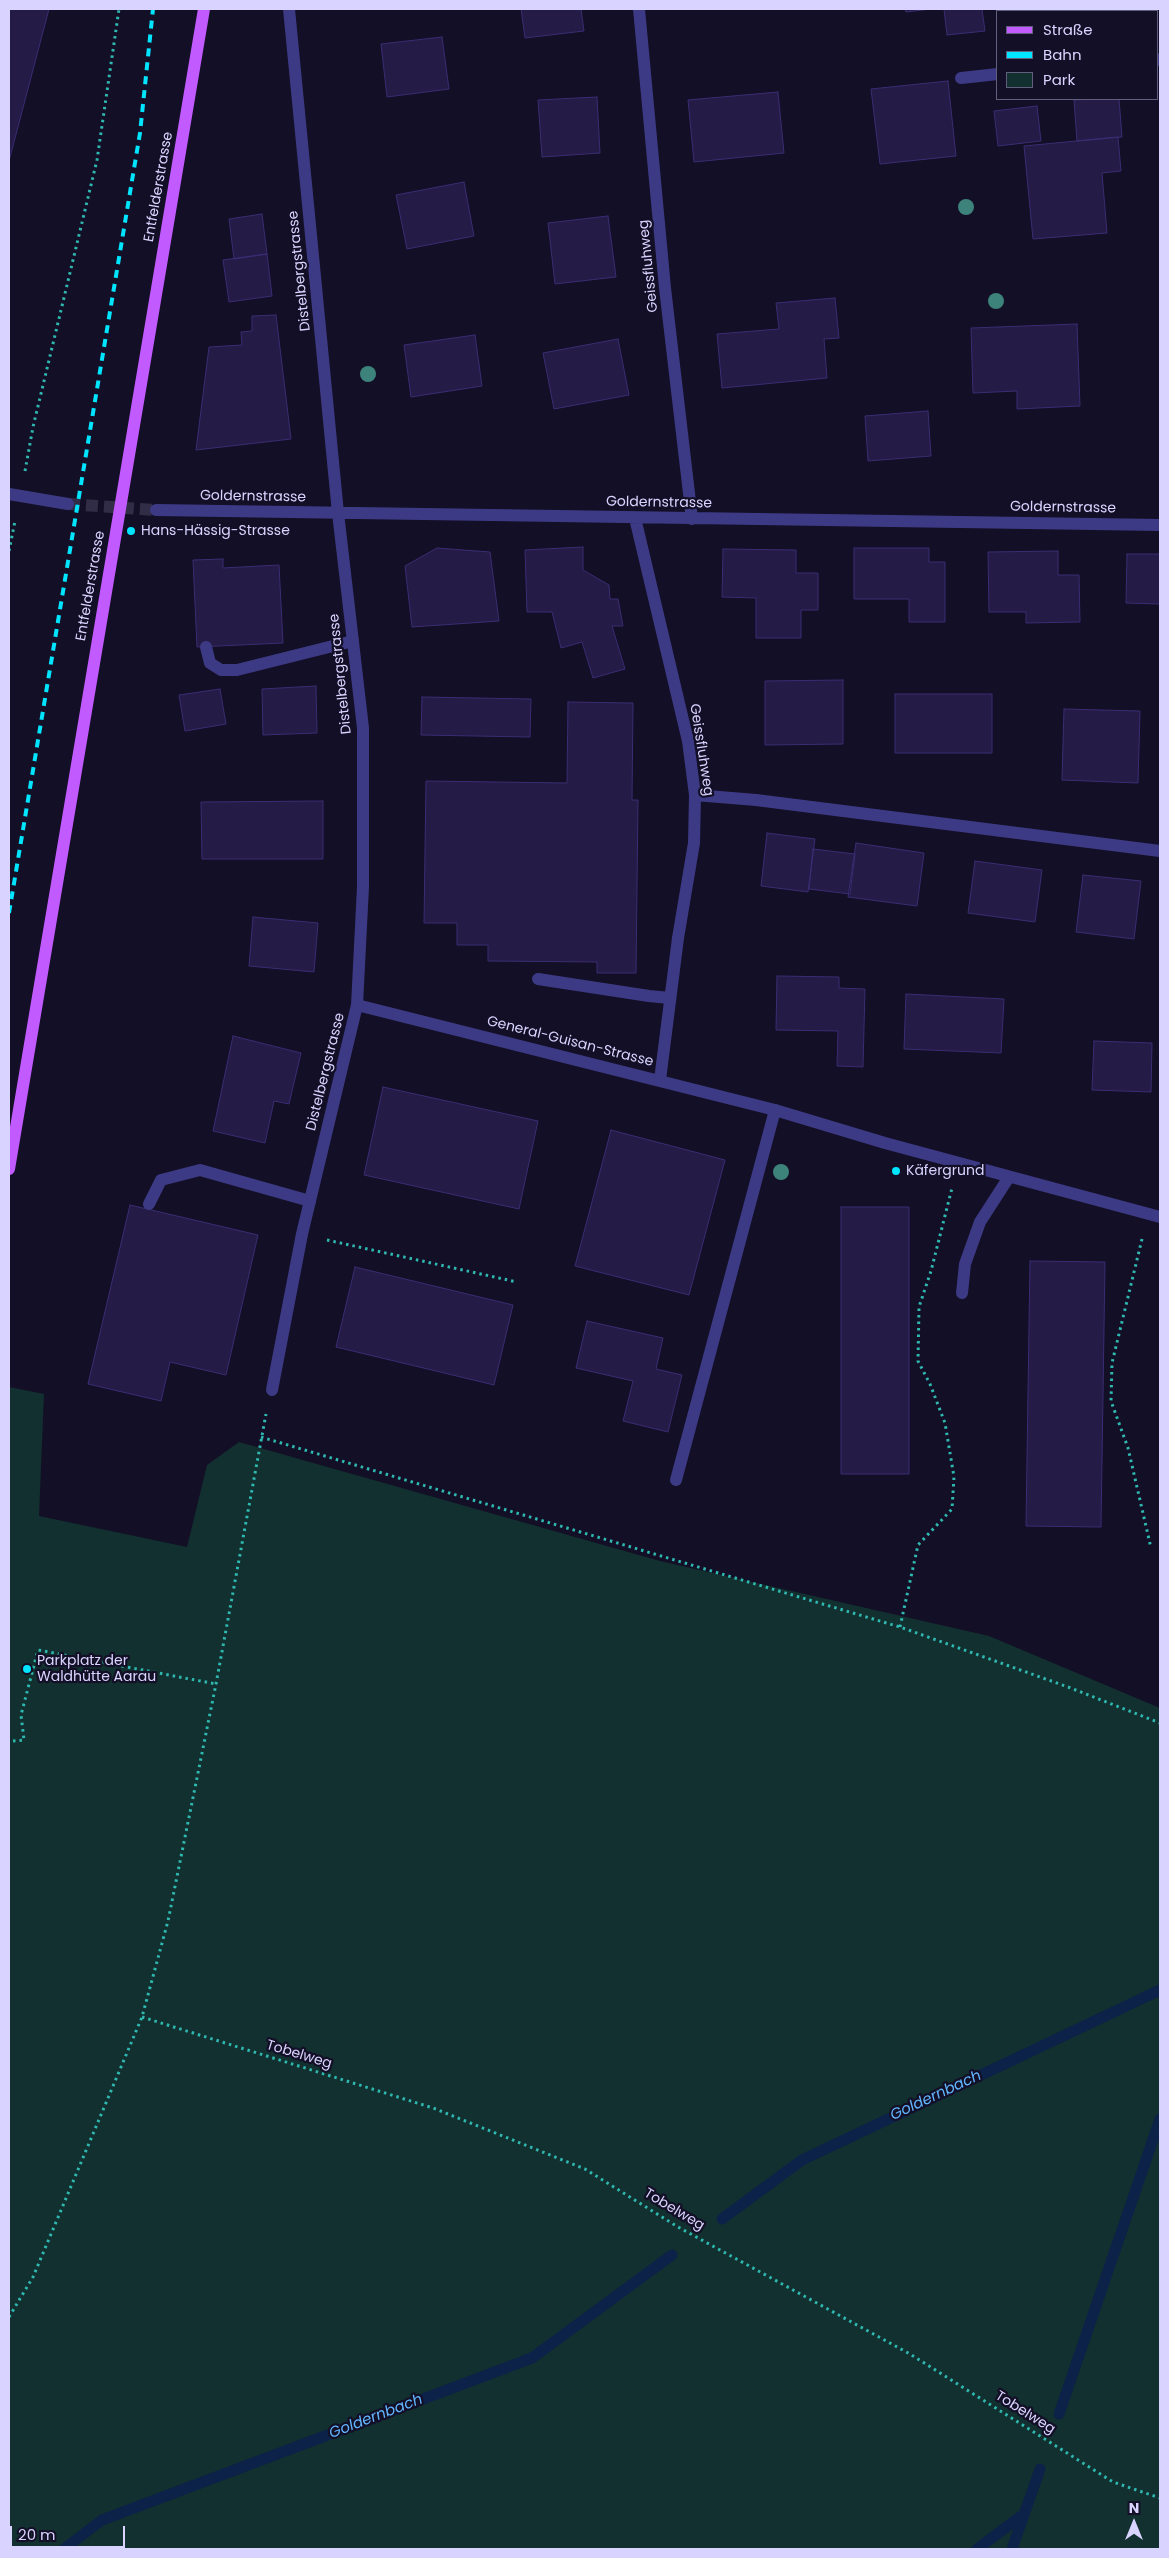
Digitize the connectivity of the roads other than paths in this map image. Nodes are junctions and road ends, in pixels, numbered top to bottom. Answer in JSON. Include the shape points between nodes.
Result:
{"nodes":[{"id":1,"x":204,"y":9,"type":"edge"},
{"id":2,"x":289,"y":9,"type":"edge"},
{"id":3,"x":638,"y":9,"type":"edge"},
{"id":4,"x":996,"y":74,"type":"edge"},
{"id":5,"x":961,"y":78,"type":"dead end"},
{"id":6,"x":14,"y":495,"type":"edge"},
{"id":7,"x":68,"y":504,"type":"tunnel mouth"},
{"id":8,"x":156,"y":510,"type":"tunnel mouth"},
{"id":9,"x":338,"y":513,"type":"junction"},
{"id":10,"x":635,"y":518,"type":"junction"},
{"id":11,"x":692,"y":519,"type":"junction"},
{"id":12,"x":1160,"y":525,"type":"edge"},
{"id":13,"x":353,"y":641,"type":"junction"},
{"id":14,"x":206,"y":647,"type":"dead end"},
{"id":15,"x":695,"y":795,"type":"junction"},
{"id":16,"x":1160,"y":851,"type":"edge"},
{"id":17,"x":538,"y":978,"type":"dead end"},
{"id":18,"x":670,"y":998,"type":"junction"},
{"id":19,"x":357,"y":1005,"type":"junction"},
{"id":20,"x":660,"y":1080,"type":"junction"},
{"id":21,"x":775,"y":1110,"type":"junction"},
{"id":22,"x":9,"y":1169,"type":"edge"},
{"id":23,"x":1009,"y":1177,"type":"junction"},
{"id":24,"x":310,"y":1201,"type":"junction"},
{"id":25,"x":149,"y":1204,"type":"dead end"},
{"id":26,"x":1154,"y":1216,"type":"edge"},
{"id":27,"x":962,"y":1293,"type":"dead end"},
{"id":28,"x":272,"y":1390,"type":"road end"},
{"id":29,"x":676,"y":1480,"type":"dead end"}],
"edges":[{"from":1,"to":22,"type":"main road","name":"Entfelderstrasse"},
{"from":2,"to":9,"type":"street","name":"Distelbergstrasse"},
{"from":3,"to":11,"type":"street","name":"Geissfluhweg"},
{"from":4,"to":5,"type":"street"},
{"from":6,"to":7,"type":"street"},
{"from":8,"to":9,"type":"street","name":"Goldernstrasse"},
{"from":9,"to":10,"type":"street","name":"Goldernstrasse"},
{"from":9,"to":13,"type":"street","name":"Distelbergstrasse"},
{"from":10,"to":11,"type":"street","name":"Goldernstrasse"},
{"from":10,"to":15,"type":"street","name":"Geissfluhweg","via":[[688,741]]},
{"from":11,"to":12,"type":"street","name":"Goldernstrasse"},
{"from":13,"to":14,"type":"street","via":[[237,670],[221,670],[210,663]]},
{"from":13,"to":19,"type":"street","name":"Distelbergstrasse","via":[[363,728],[363,887]]},
{"from":15,"to":16,"type":"street"},
{"from":15,"to":18,"type":"street","name":"Geissfluhweg","via":[[694,843]]},
{"from":17,"to":18,"type":"street"},
{"from":18,"to":20,"type":"street","name":"Geissfluhweg"},
{"from":19,"to":20,"type":"street","name":"General-Guisan-Strasse"},
{"from":19,"to":24,"type":"street","name":"Distelbergstrasse"},
{"from":20,"to":21,"type":"street","name":"General-Guisan-Strasse"},
{"from":21,"to":23,"type":"street","name":"General-Guisan-Strasse"},
{"from":21,"to":29,"type":"street"},
{"from":23,"to":26,"type":"street","name":"General-Guisan-Strasse"},
{"from":23,"to":27,"type":"street","via":[[980,1222],[965,1264]]},
{"from":24,"to":25,"type":"street","via":[[200,1170],[161,1180]]},
{"from":24,"to":28,"type":"street","name":"Distelbergstrasse"}]}
